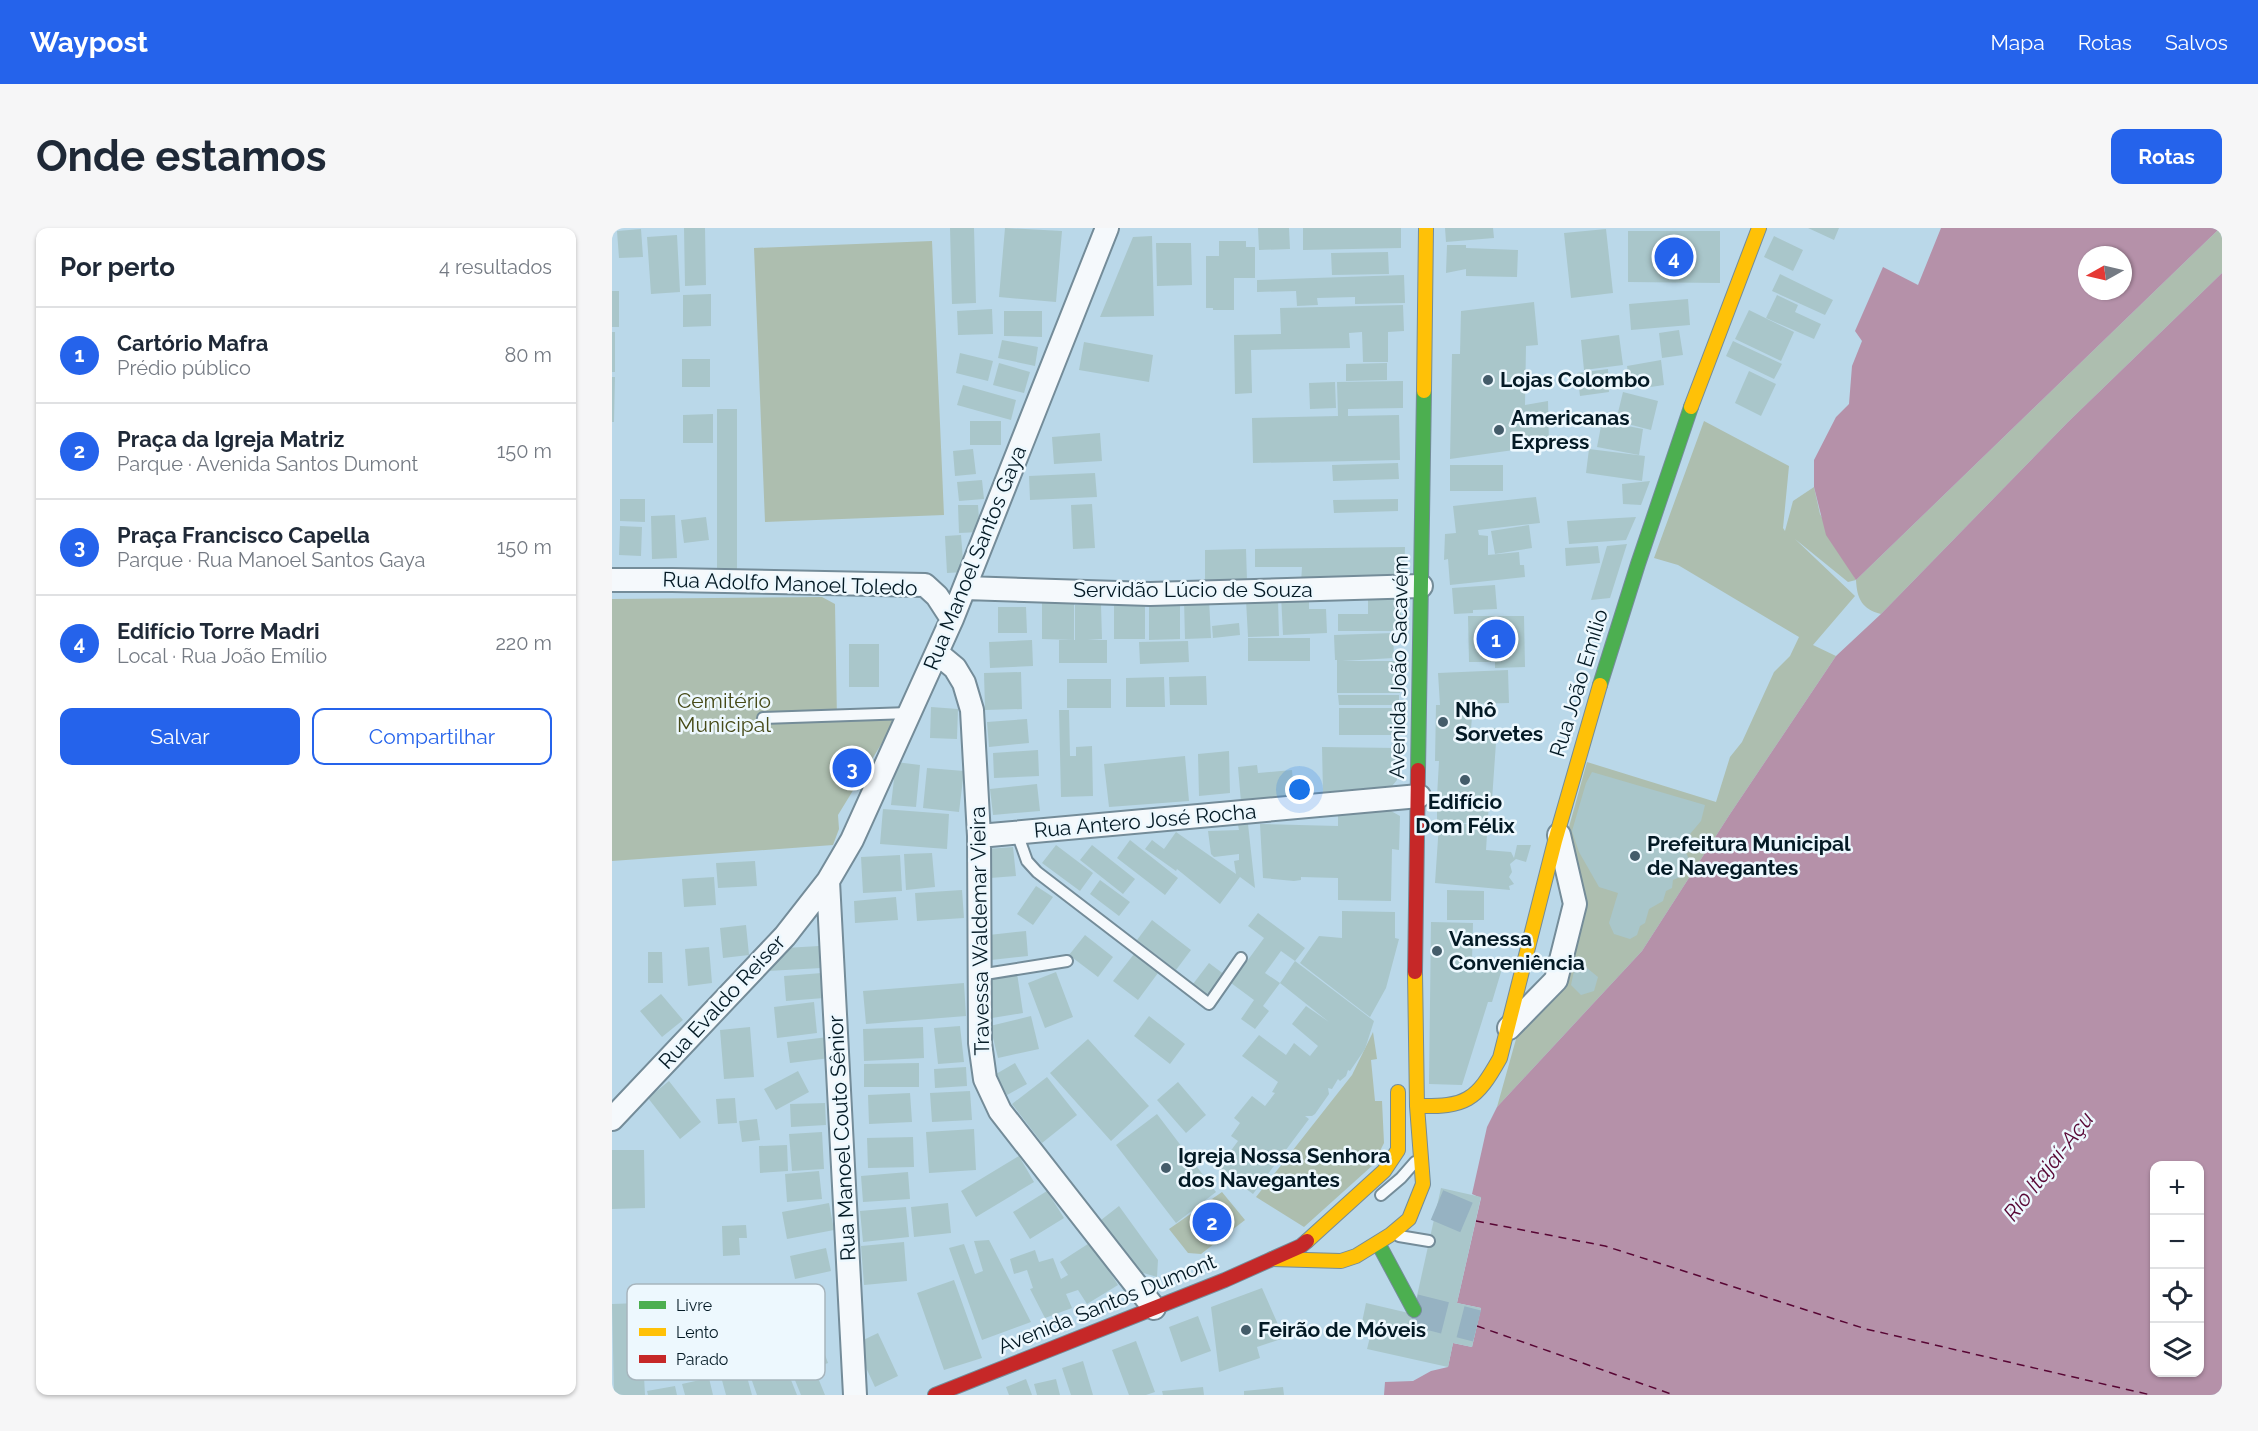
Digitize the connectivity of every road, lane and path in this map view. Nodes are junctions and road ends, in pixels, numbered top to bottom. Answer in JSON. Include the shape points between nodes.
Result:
{"nodes":[{"id":1,"x":1107,"y":228,"type":"edge"},
{"id":2,"x":1426,"y":228,"type":"edge"},
{"id":3,"x":1759,"y":228,"type":"edge"},
{"id":4,"x":612,"y":580,"type":"edge"},
{"id":5,"x":1421,"y":586,"type":"junction"},
{"id":6,"x":965,"y":588,"type":"junction"},
{"id":7,"x":952,"y":619,"type":"junction"},
{"id":8,"x":937,"y":653,"type":"junction"},
{"id":9,"x":911,"y":713,"type":"junction"},
{"id":10,"x":763,"y":718,"type":"dead end"},
{"id":11,"x":1419,"y":796,"type":"junction"},
{"id":12,"x":1017,"y":833,"type":"junction"},
{"id":13,"x":1558,"y":834,"type":"junction"},
{"id":14,"x":979,"y":836,"type":"junction"},
{"id":15,"x":828,"y":881,"type":"junction"},
{"id":16,"x":1241,"y":958,"type":"dead end"},
{"id":17,"x":1066,"y":961,"type":"dead end"},
{"id":18,"x":979,"y":975,"type":"junction"},
{"id":19,"x":1508,"y":1029,"type":"junction"},
{"id":20,"x":1416,"y":1047,"type":"junction"},
{"id":21,"x":1417,"y":1106,"type":"junction"},
{"id":22,"x":612,"y":1119,"type":"edge"},
{"id":23,"x":1422,"y":1153,"type":"junction"},
{"id":24,"x":1375,"y":1199,"type":"dead end"},
{"id":25,"x":1333,"y":1234,"type":"dead end"},
{"id":26,"x":1384,"y":1239,"type":"junction"},
{"id":27,"x":1430,"y":1241,"type":"dead end"},
{"id":28,"x":1301,"y":1246,"type":"junction"},
{"id":29,"x":1272,"y":1259,"type":"junction"},
{"id":30,"x":1154,"y":1308,"type":"junction"},
{"id":31,"x":1414,"y":1310,"type":"dead end"},
{"id":32,"x":855,"y":1395,"type":"edge"},
{"id":33,"x":935,"y":1395,"type":"edge"}],
"edges":[{"from":1,"to":6,"type":"street","name":"Rua Manoel Santos Gaya"},
{"from":2,"to":5,"type":"main road","name":"Avenida João Sacavém"},
{"from":3,"to":13,"type":"main road","name":"Rua João Emílio","via":[[1677,443],[1620,618]]},
{"from":4,"to":7,"type":"street","name":"Rua Adolfo Manoel Toledo","via":[[924,585],[937,596]]},
{"from":5,"to":6,"type":"street","name":"Servidão Lúcio de Souza","via":[[1150,594]]},
{"from":5,"to":11,"type":"main road","name":"Avenida João Sacavém"},
{"from":6,"to":7,"type":"street","name":"Rua Manoel Santos Gaya"},
{"from":7,"to":8,"type":"street","name":"Rua Manoel Santos Gaya"},
{"from":8,"to":9,"type":"street","name":"Rua Manoel Santos Gaya"},
{"from":8,"to":14,"type":"street","name":"Travessa Waldemar Vieira","via":[[955,668],[972,710]]},
{"from":9,"to":10,"type":"lane"},
{"from":9,"to":15,"type":"street","name":"Rua Manoel Santos Gaya","via":[[852,840]]},
{"from":11,"to":12,"type":"street","name":"Rua Antero José Rocha"},
{"from":11,"to":20,"type":"main road","name":"Avenida João Sacavém"},
{"from":12,"to":14,"type":"street","name":"Rua Antero José Rocha"},
{"from":12,"to":16,"type":"lane","via":[[1027,861],[1037,872],[1209,1004]]},
{"from":13,"to":19,"type":"main road","name":"Rua João Emílio"},
{"from":13,"to":19,"type":"street","via":[[1575,904],[1556,980]]},
{"from":14,"to":18,"type":"street","name":"Travessa Waldemar Vieira"},
{"from":15,"to":22,"type":"street","name":"Rua Evaldo Reiser","via":[[785,936]]},
{"from":15,"to":32,"type":"street","name":"Rua Manoel Couto Sênior"},
{"from":17,"to":18,"type":"lane"},
{"from":18,"to":30,"type":"street","name":"Travessa Waldemar Vieira","via":[[982,1063],[1000,1111]]},
{"from":19,"to":21,"type":"main road","name":"Rua João Emílio","via":[[1500,1058],[1473,1098],[1457,1105]]},
{"from":20,"to":21,"type":"main road","name":"Avenida João Sacavém"},
{"from":20,"to":28,"type":"main road","name":"Avenida Santos Dumont","via":[[1398,1093],[1398,1150],[1384,1171]]},
{"from":21,"to":23,"type":"main road","name":"Avenida João Sacavém"},
{"from":23,"to":24,"type":"lane","via":[[1401,1178]]},
{"from":23,"to":26,"type":"main road","name":"Avenida João Sacavém","via":[[1424,1198],[1409,1219]]},
{"from":25,"to":28,"type":"lane"},
{"from":26,"to":27,"type":"lane"},
{"from":26,"to":29,"type":"main road","via":[[1341,1261]]},
{"from":26,"to":31,"type":"main road"},
{"from":28,"to":29,"type":"main road","name":"Avenida Santos Dumont"},
{"from":29,"to":30,"type":"main road","name":"Avenida Santos Dumont"},
{"from":30,"to":33,"type":"main road","name":"Avenida Santos Dumont"}]}
